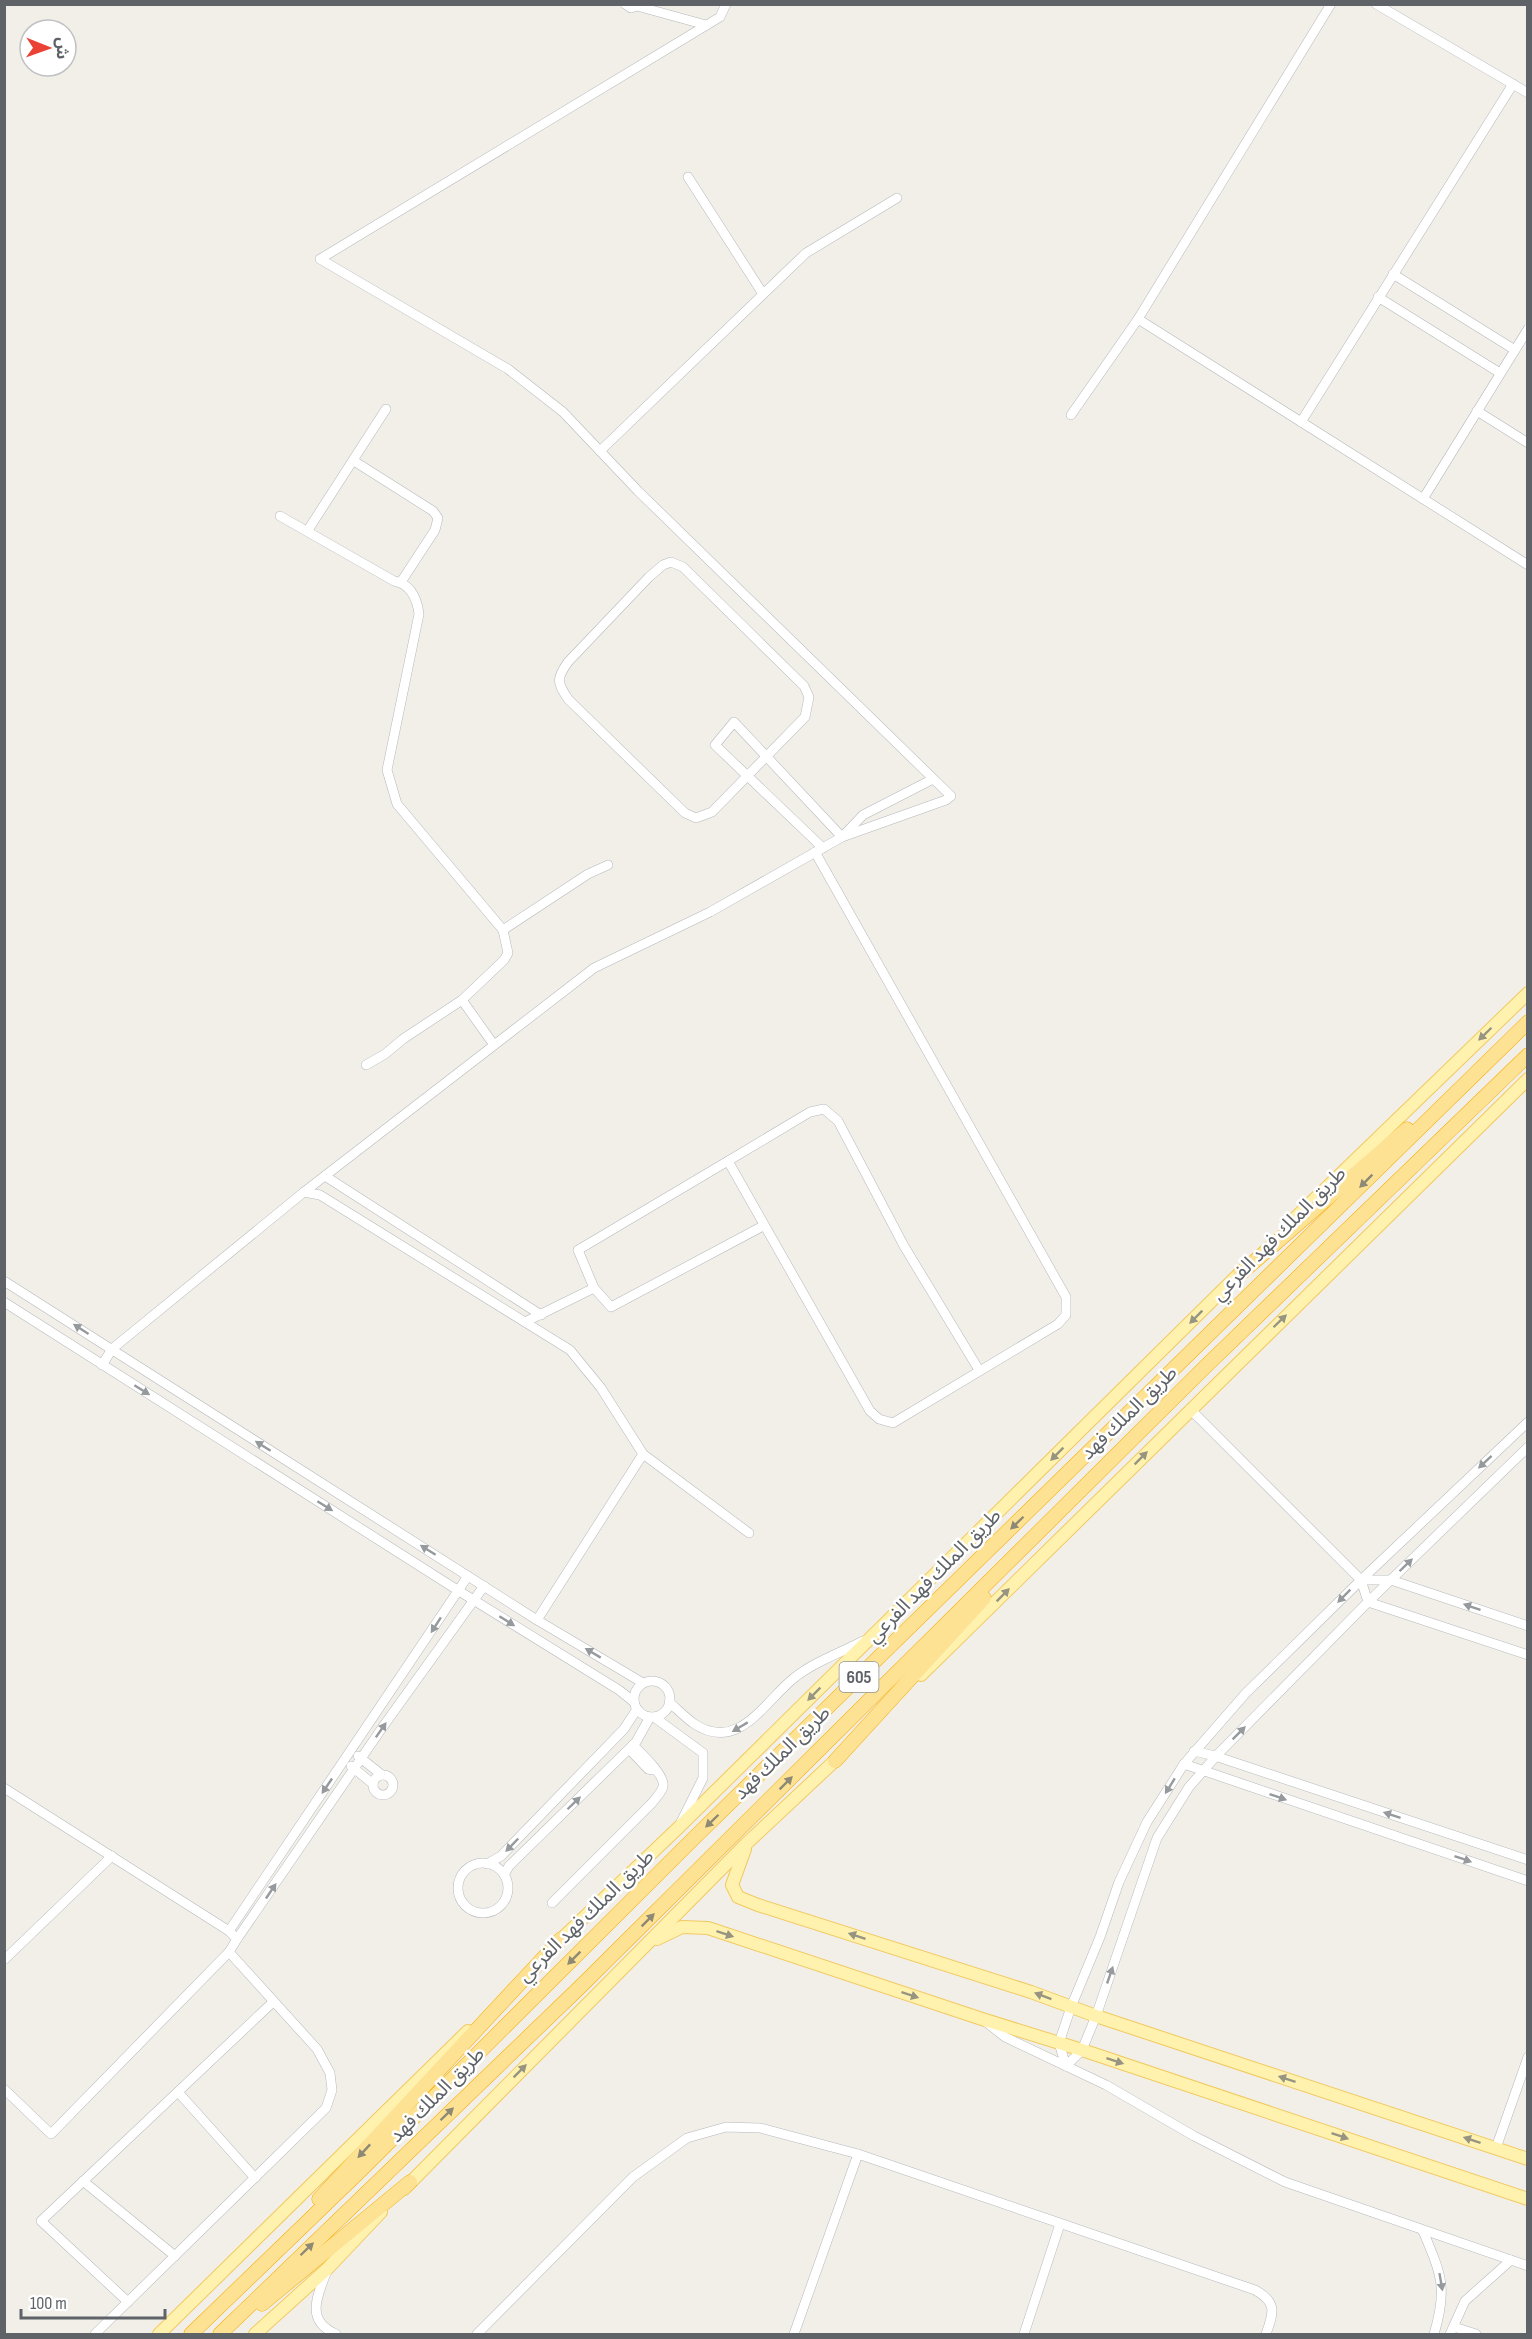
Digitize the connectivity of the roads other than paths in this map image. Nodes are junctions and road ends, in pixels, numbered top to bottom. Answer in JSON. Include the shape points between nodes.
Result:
{"nodes":[{"id":1,"x":625,"y":4,"type":"edge"},
{"id":2,"x":726,"y":4,"type":"edge"},
{"id":3,"x":1331,"y":4,"type":"edge"},
{"id":4,"x":1376,"y":4,"type":"edge"},
{"id":5,"x":706,"y":25,"type":"junction"},
{"id":6,"x":1513,"y":84,"type":"junction"},
{"id":7,"x":1527,"y":93,"type":"edge"},
{"id":8,"x":688,"y":177,"type":"dead end"},
{"id":9,"x":897,"y":198,"type":"dead end"},
{"id":10,"x":1393,"y":274,"type":"junction"},
{"id":11,"x":764,"y":294,"type":"junction"},
{"id":12,"x":1378,"y":297,"type":"junction"},
{"id":13,"x":1138,"y":319,"type":"junction"},
{"id":14,"x":1527,"y":329,"type":"edge"},
{"id":15,"x":1515,"y":350,"type":"junction"},
{"id":16,"x":1500,"y":373,"type":"junction"},
{"id":17,"x":386,"y":409,"type":"dead end"},
{"id":18,"x":1477,"y":411,"type":"junction"},
{"id":19,"x":1071,"y":415,"type":"dead end"},
{"id":20,"x":1300,"y":422,"type":"junction"},
{"id":21,"x":1527,"y":443,"type":"edge"},
{"id":22,"x":600,"y":451,"type":"junction"},
{"id":23,"x":354,"y":461,"type":"junction"},
{"id":24,"x":1423,"y":499,"type":"junction"},
{"id":25,"x":280,"y":516,"type":"dead end"},
{"id":26,"x":308,"y":530,"type":"junction"},
{"id":27,"x":1527,"y":565,"type":"edge"},
{"id":28,"x":401,"y":582,"type":"junction"},
{"id":29,"x":766,"y":756,"type":"junction"},
{"id":30,"x":747,"y":776,"type":"junction"},
{"id":31,"x":933,"y":779,"type":"junction"},
{"id":32,"x":842,"y":837,"type":"junction"},
{"id":33,"x":819,"y":850,"type":"junction"},
{"id":34,"x":608,"y":865,"type":"dead end"},
{"id":35,"x":503,"y":930,"type":"junction"},
{"id":36,"x":1527,"y":993,"type":"edge"},
{"id":37,"x":462,"y":999,"type":"junction"},
{"id":38,"x":1527,"y":1022,"type":"edge"},
{"id":39,"x":1516,"y":1032,"type":"junction"},
{"id":40,"x":494,"y":1045,"type":"junction"},
{"id":41,"x":1527,"y":1055,"type":"edge"},
{"id":42,"x":366,"y":1065,"type":"dead end"},
{"id":43,"x":1527,"y":1079,"type":"edge"},
{"id":44,"x":728,"y":1161,"type":"junction"},
{"id":45,"x":325,"y":1176,"type":"junction"},
{"id":46,"x":304,"y":1192,"type":"junction"},
{"id":47,"x":763,"y":1226,"type":"junction"},
{"id":48,"x":1239,"y":1274,"type":"junction"},
{"id":49,"x":4,"y":1281,"type":"edge"},
{"id":50,"x":594,"y":1288,"type":"junction"},
{"id":51,"x":4,"y":1302,"type":"edge"},
{"id":52,"x":541,"y":1315,"type":"junction"},
{"id":53,"x":525,"y":1323,"type":"junction"},
{"id":54,"x":112,"y":1349,"type":"junction"},
{"id":55,"x":102,"y":1365,"type":"junction"},
{"id":56,"x":979,"y":1370,"type":"junction"},
{"id":57,"x":1190,"y":1409,"type":"junction"},
{"id":58,"x":1527,"y":1422,"type":"edge"},
{"id":59,"x":1527,"y":1447,"type":"edge"},
{"id":60,"x":1121,"y":1451,"type":"junction"},
{"id":61,"x":643,"y":1454,"type":"junction"},
{"id":62,"x":749,"y":1533,"type":"dead end"},
{"id":63,"x":468,"y":1576,"type":"junction"},
{"id":64,"x":1360,"y":1580,"type":"junction"},
{"id":65,"x":1391,"y":1580,"type":"junction"},
{"id":66,"x":484,"y":1586,"type":"junction"},
{"id":67,"x":459,"y":1591,"type":"junction"},
{"id":68,"x":474,"y":1600,"type":"junction"},
{"id":69,"x":1368,"y":1602,"type":"junction"},
{"id":70,"x":537,"y":1620,"type":"junction"},
{"id":71,"x":1527,"y":1626,"type":"edge"},
{"id":72,"x":873,"y":1636,"type":"junction"},
{"id":73,"x":1527,"y":1655,"type":"edge"},
{"id":74,"x":644,"y":1683,"type":"junction"},
{"id":75,"x":669,"y":1702,"type":"junction"},
{"id":76,"x":635,"y":1705,"type":"junction"},
{"id":77,"x":652,"y":1717,"type":"junction"},
{"id":78,"x":631,"y":1747,"type":"junction"},
{"id":79,"x":352,"y":1750,"type":"junction"},
{"id":80,"x":1194,"y":1751,"type":"junction"},
{"id":81,"x":1215,"y":1756,"type":"junction"},
{"id":82,"x":361,"y":1759,"type":"junction"},
{"id":83,"x":835,"y":1761,"type":"junction"},
{"id":84,"x":344,"y":1762,"type":"junction"},
{"id":85,"x":593,"y":1762,"type":"junction"},
{"id":86,"x":1184,"y":1764,"type":"junction"},
{"id":87,"x":354,"y":1768,"type":"junction"},
{"id":88,"x":1201,"y":1771,"type":"junction"},
{"id":89,"x":604,"y":1774,"type":"junction"},
{"id":90,"x":382,"y":1775,"type":"junction"},
{"id":91,"x":373,"y":1784,"type":"junction"},
{"id":92,"x":4,"y":1788,"type":"edge"},
{"id":93,"x":542,"y":1815,"type":"junction"},
{"id":94,"x":551,"y":1826,"type":"junction"},
{"id":95,"x":677,"y":1829,"type":"junction"},
{"id":96,"x":746,"y":1844,"type":"junction"},
{"id":97,"x":112,"y":1856,"type":"junction"},
{"id":98,"x":1527,"y":1860,"type":"edge"},
{"id":99,"x":488,"y":1864,"type":"junction"},
{"id":100,"x":504,"y":1875,"type":"junction"},
{"id":101,"x":1527,"y":1881,"type":"edge"},
{"id":102,"x":552,"y":1904,"type":"dead end"},
{"id":103,"x":229,"y":1932,"type":"junction"},
{"id":104,"x":237,"y":1939,"type":"junction"},
{"id":105,"x":561,"y":1939,"type":"junction"},
{"id":106,"x":650,"y":1942,"type":"junction"},
{"id":107,"x":229,"y":1952,"type":"junction"},
{"id":108,"x":4,"y":1960,"type":"edge"},
{"id":109,"x":273,"y":2002,"type":"junction"},
{"id":110,"x":1071,"y":2007,"type":"junction"},
{"id":111,"x":1096,"y":2016,"type":"junction"},
{"id":112,"x":982,"y":2019,"type":"junction"},
{"id":113,"x":1059,"y":2043,"type":"junction"},
{"id":114,"x":1082,"y":2050,"type":"junction"},
{"id":115,"x":1527,"y":2057,"type":"edge"},
{"id":116,"x":1066,"y":2066,"type":"junction"},
{"id":117,"x":4,"y":2089,"type":"edge"},
{"id":118,"x":177,"y":2092,"type":"junction"},
{"id":119,"x":1496,"y":2148,"type":"junction"},
{"id":120,"x":858,"y":2154,"type":"junction"},
{"id":121,"x":1527,"y":2159,"type":"edge"},
{"id":122,"x":255,"y":2178,"type":"junction"},
{"id":123,"x":83,"y":2181,"type":"junction"},
{"id":124,"x":410,"y":2182,"type":"junction"},
{"id":125,"x":1527,"y":2199,"type":"edge"},
{"id":126,"x":1060,"y":2224,"type":"junction"},
{"id":127,"x":1423,"y":2231,"type":"junction"},
{"id":128,"x":175,"y":2256,"type":"junction"},
{"id":129,"x":1511,"y":2260,"type":"junction"},
{"id":130,"x":1527,"y":2266,"type":"edge"},
{"id":131,"x":327,"y":2269,"type":"junction"},
{"id":132,"x":128,"y":2302,"type":"junction"},
{"id":133,"x":1452,"y":2330,"type":"edge"},
{"id":134,"x":194,"y":2332,"type":"edge"},
{"id":135,"x":324,"y":2332,"type":"edge"},
{"id":136,"x":95,"y":2334,"type":"edge"},
{"id":137,"x":159,"y":2334,"type":"edge"},
{"id":138,"x":220,"y":2334,"type":"edge"},
{"id":139,"x":226,"y":2334,"type":"edge"},
{"id":140,"x":255,"y":2334,"type":"edge"},
{"id":141,"x":336,"y":2334,"type":"edge"},
{"id":142,"x":477,"y":2334,"type":"edge"},
{"id":143,"x":794,"y":2334,"type":"edge"},
{"id":144,"x":1024,"y":2334,"type":"edge"},
{"id":145,"x":1266,"y":2334,"type":"edge"},
{"id":146,"x":1434,"y":2334,"type":"edge"},
{"id":147,"x":1476,"y":2334,"type":"edge"}],
"edges":[{"from":1,"to":5,"type":"street"},
{"from":2,"to":5,"type":"street","via":[[720,17]]},
{"from":3,"to":13,"type":"street"},
{"from":4,"to":6,"type":"street"},
{"from":5,"to":22,"type":"street","via":[[320,259],[508,369],[563,412]]},
{"from":6,"to":7,"type":"street"},
{"from":6,"to":10,"type":"street"},
{"from":8,"to":11,"type":"street"},
{"from":9,"to":11,"type":"street","via":[[806,252]]},
{"from":10,"to":12,"type":"street"},
{"from":10,"to":15,"type":"street"},
{"from":11,"to":22,"type":"street"},
{"from":12,"to":16,"type":"street"},
{"from":12,"to":20,"type":"street"},
{"from":13,"to":19,"type":"street"},
{"from":13,"to":20,"type":"street"},
{"from":14,"to":15,"type":"street"},
{"from":15,"to":16,"type":"street"},
{"from":16,"to":18,"type":"street"},
{"from":17,"to":23,"type":"street"},
{"from":18,"to":21,"type":"street"},
{"from":18,"to":24,"type":"street"},
{"from":20,"to":24,"type":"street"},
{"from":22,"to":31,"type":"street"},
{"from":23,"to":26,"type":"street"},
{"from":23,"to":28,"type":"street","via":[[438,518],[435,530]]},
{"from":24,"to":27,"type":"street"},
{"from":25,"to":26,"type":"street"},
{"from":26,"to":28,"type":"street"},
{"from":28,"to":35,"type":"street","via":[[417,599],[419,614],[387,770],[397,804]]},
{"from":29,"to":30,"type":"street"},
{"from":29,"to":30,"type":"street","via":[[734,722],[715,745]]},
{"from":29,"to":30,"type":"street","via":[[806,717],[809,697],[804,686],[683,567],[671,562],[663,565],[568,662],[560,673],[559,685],[568,699],[685,813],[696,818],[712,812]]},
{"from":29,"to":32,"type":"street"},
{"from":30,"to":33,"type":"street"},
{"from":31,"to":32,"type":"street","via":[[863,815]]},
{"from":31,"to":32,"type":"street","via":[[951,796]]},
{"from":32,"to":33,"type":"street"},
{"from":33,"to":40,"type":"street","via":[[710,912],[594,968]]},
{"from":33,"to":56,"type":"street","via":[[1066,1297],[1066,1315],[1058,1324]]},
{"from":34,"to":35,"type":"street"},
{"from":35,"to":37,"type":"street","via":[[508,953],[504,960]]},
{"from":36,"to":48,"type":"main road","name":"طريق الملك فهد الفرعي","one_way":true},
{"from":37,"to":40,"type":"street"},
{"from":37,"to":42,"type":"street"},
{"from":38,"to":39,"type":"highway","name":"طريق الملك فهد","number":"605"},
{"from":39,"to":48,"type":"highway"},
{"from":39,"to":134,"type":"highway","name":"طريق الملك فهد","number":"605","one_way":true},
{"from":40,"to":45,"type":"street"},
{"from":41,"to":60,"type":"highway","name":"طريق الملك فهد","number":"605"},
{"from":57,"to":43,"type":"main road","one_way":true},
{"from":44,"to":47,"type":"street"},
{"from":44,"to":50,"type":"street","via":[[578,1250]]},
{"from":44,"to":56,"type":"street","via":[[810,1112],[824,1109],[838,1121],[904,1246]]},
{"from":45,"to":46,"type":"street"},
{"from":45,"to":52,"type":"street"},
{"from":46,"to":53,"type":"street","via":[[320,1195]]},
{"from":46,"to":54,"type":"street"},
{"from":47,"to":50,"type":"street","via":[[611,1307]]},
{"from":47,"to":56,"type":"street","via":[[870,1411],[879,1419],[893,1423]]},
{"from":48,"to":72,"type":"main road","name":"طريق الملك فهد الفرعي","one_way":true},
{"from":54,"to":49,"type":"street","one_way":true},
{"from":50,"to":52,"type":"street"},
{"from":51,"to":55,"type":"street"},
{"from":52,"to":53,"type":"street"},
{"from":53,"to":61,"type":"street","via":[[570,1350],[601,1388]]},
{"from":54,"to":55,"type":"street"},
{"from":63,"to":54,"type":"street","one_way":true},
{"from":55,"to":67,"type":"street","one_way":true},
{"from":57,"to":64,"type":"street"},
{"from":83,"to":57,"type":"main road","one_way":true},
{"from":58,"to":64,"type":"street","one_way":true},
{"from":65,"to":59,"type":"street","one_way":true},
{"from":60,"to":83,"type":"highway"},
{"from":138,"to":60,"type":"highway","name":"طريق الملك فهد","number":"605","one_way":true,"via":[[580,1987]]},
{"from":61,"to":62,"type":"street"},
{"from":61,"to":70,"type":"street"},
{"from":63,"to":66,"type":"street"},
{"from":63,"to":67,"type":"street"},
{"from":64,"to":65,"type":"street"},
{"from":64,"to":69,"type":"street"},
{"from":64,"to":80,"type":"street","one_way":true,"via":[[1246,1693]]},
{"from":65,"to":69,"type":"street"},
{"from":71,"to":65,"type":"street","one_way":true},
{"from":66,"to":68,"type":"street"},
{"from":66,"to":70,"type":"street"},
{"from":67,"to":68,"type":"street"},
{"from":67,"to":79,"type":"street","one_way":true},
{"from":68,"to":76,"type":"street","one_way":true,"via":[[619,1690]]},
{"from":82,"to":68,"type":"street","one_way":true},
{"from":69,"to":73,"type":"street"},
{"from":81,"to":69,"type":"street","one_way":true},
{"from":74,"to":70,"type":"street","one_way":true},
{"from":72,"to":75,"type":"street","one_way":true,"via":[[796,1676],[744,1726],[731,1732],[714,1733],[694,1724]]},
{"from":72,"to":95,"type":"main road","name":"طريق الملك فهد الفرعي","one_way":true},
{"from":74,"to":75,"type":"street","via":[[654,1681],[663,1685]]},
{"from":74,"to":76,"type":"street","via":[[637,1689]]},
{"from":75,"to":77,"type":"street","via":[[663,1713]]},
{"from":76,"to":77,"type":"street"},
{"from":76,"to":85,"type":"street","via":[[624,1729]]},
{"from":77,"to":78,"type":"street"},
{"from":77,"to":95,"type":"street","via":[[703,1753],[703,1778]]},
{"from":78,"to":89,"type":"street"},
{"from":78,"to":102,"type":"street","via":[[648,1769],[656,1771],[663,1786],[652,1803]]},
{"from":79,"to":82,"type":"street"},
{"from":79,"to":84,"type":"street"},
{"from":80,"to":81,"type":"street"},
{"from":80,"to":86,"type":"street"},
{"from":81,"to":88,"type":"street"},
{"from":98,"to":81,"type":"street","one_way":true},
{"from":82,"to":87,"type":"street"},
{"from":82,"to":90,"type":"street"},
{"from":83,"to":96,"type":"main road"},
{"from":84,"to":87,"type":"street"},
{"from":84,"to":103,"type":"street","one_way":true},
{"from":85,"to":89,"type":"street"},
{"from":85,"to":93,"type":"street"},
{"from":86,"to":88,"type":"street"},
{"from":86,"to":110,"type":"street","one_way":true,"via":[[1147,1822],[1119,1882]]},
{"from":87,"to":91,"type":"street"},
{"from":104,"to":87,"type":"street","one_way":true},
{"from":88,"to":101,"type":"street","one_way":true},
{"from":111,"to":88,"type":"street","one_way":true,"via":[[1157,1838]]},
{"from":94,"to":89,"type":"street","one_way":true},
{"from":90,"to":91,"type":"street"},
{"from":90,"to":91,"type":"street","via":[[392,1779],[390,1793],[378,1795]]},
{"from":92,"to":97,"type":"street"},
{"from":93,"to":94,"type":"street"},
{"from":93,"to":99,"type":"street","one_way":true},
{"from":94,"to":100,"type":"street"},
{"from":95,"to":105,"type":"main road","name":"طريق الملك فهد الفرعي"},
{"from":96,"to":106,"type":"main road"},
{"from":110,"to":96,"type":"main road","one_way":true,"via":[[738,1897],[732,1885]]},
{"from":97,"to":103,"type":"street"},
{"from":97,"to":108,"type":"street"},
{"from":99,"to":100,"type":"street"},
{"from":99,"to":100,"type":"street","via":[[472,1865],[460,1878],[459,1896],[470,1910],[487,1913],[502,1904],[507,1893]]},
{"from":103,"to":104,"type":"street"},
{"from":104,"to":107,"type":"street"},
{"from":105,"to":134,"type":"highway","one_way":true},
{"from":105,"to":137,"type":"main road","name":"طريق الملك فهد الفرعي"},
{"from":106,"to":112,"type":"main road","one_way":true,"via":[[682,1927],[708,1928]]},
{"from":124,"to":106,"type":"main road","one_way":true},
{"from":107,"to":109,"type":"street"},
{"from":107,"to":117,"type":"street","via":[[51,2134]]},
{"from":109,"to":118,"type":"street"},
{"from":109,"to":122,"type":"street","via":[[317,2049],[330,2073],[332,2090],[326,2108]]},
{"from":110,"to":111,"type":"main road"},
{"from":110,"to":113,"type":"street"},
{"from":111,"to":114,"type":"street"},
{"from":119,"to":111,"type":"main road","one_way":true},
{"from":112,"to":113,"type":"main road"},
{"from":112,"to":116,"type":"street","via":[[1005,2037]]},
{"from":113,"to":114,"type":"main road"},
{"from":113,"to":116,"type":"street"},
{"from":114,"to":116,"type":"street"},
{"from":114,"to":125,"type":"main road","one_way":true},
{"from":115,"to":119,"type":"street"},
{"from":116,"to":127,"type":"street","via":[[1285,2182]]},
{"from":118,"to":122,"type":"street"},
{"from":118,"to":123,"type":"street"},
{"from":119,"to":121,"type":"main road"},
{"from":120,"to":126,"type":"street"},
{"from":120,"to":142,"type":"street","via":[[760,2128],[726,2127],[687,2138],[633,2177]]},
{"from":120,"to":143,"type":"street"},
{"from":122,"to":128,"type":"street"},
{"from":123,"to":128,"type":"street"},
{"from":123,"to":132,"type":"street","via":[[41,2221]]},
{"from":124,"to":131,"type":"main road"},
{"from":124,"to":139,"type":"highway"},
{"from":126,"to":144,"type":"street"},
{"from":126,"to":145,"type":"street","via":[[1255,2290],[1268,2297],[1272,2306]]},
{"from":127,"to":129,"type":"street"},
{"from":127,"to":146,"type":"street","one_way":true,"via":[[1439,2268],[1443,2295]]},
{"from":128,"to":132,"type":"street"},
{"from":129,"to":130,"type":"street"},
{"from":129,"to":133,"type":"street","via":[[1465,2301]]},
{"from":131,"to":135,"type":"street","via":[[316,2309]]},
{"from":131,"to":140,"type":"main road"},
{"from":132,"to":136,"type":"street"},
{"from":133,"to":147,"type":"street"},
{"from":135,"to":141,"type":"street"}]}
